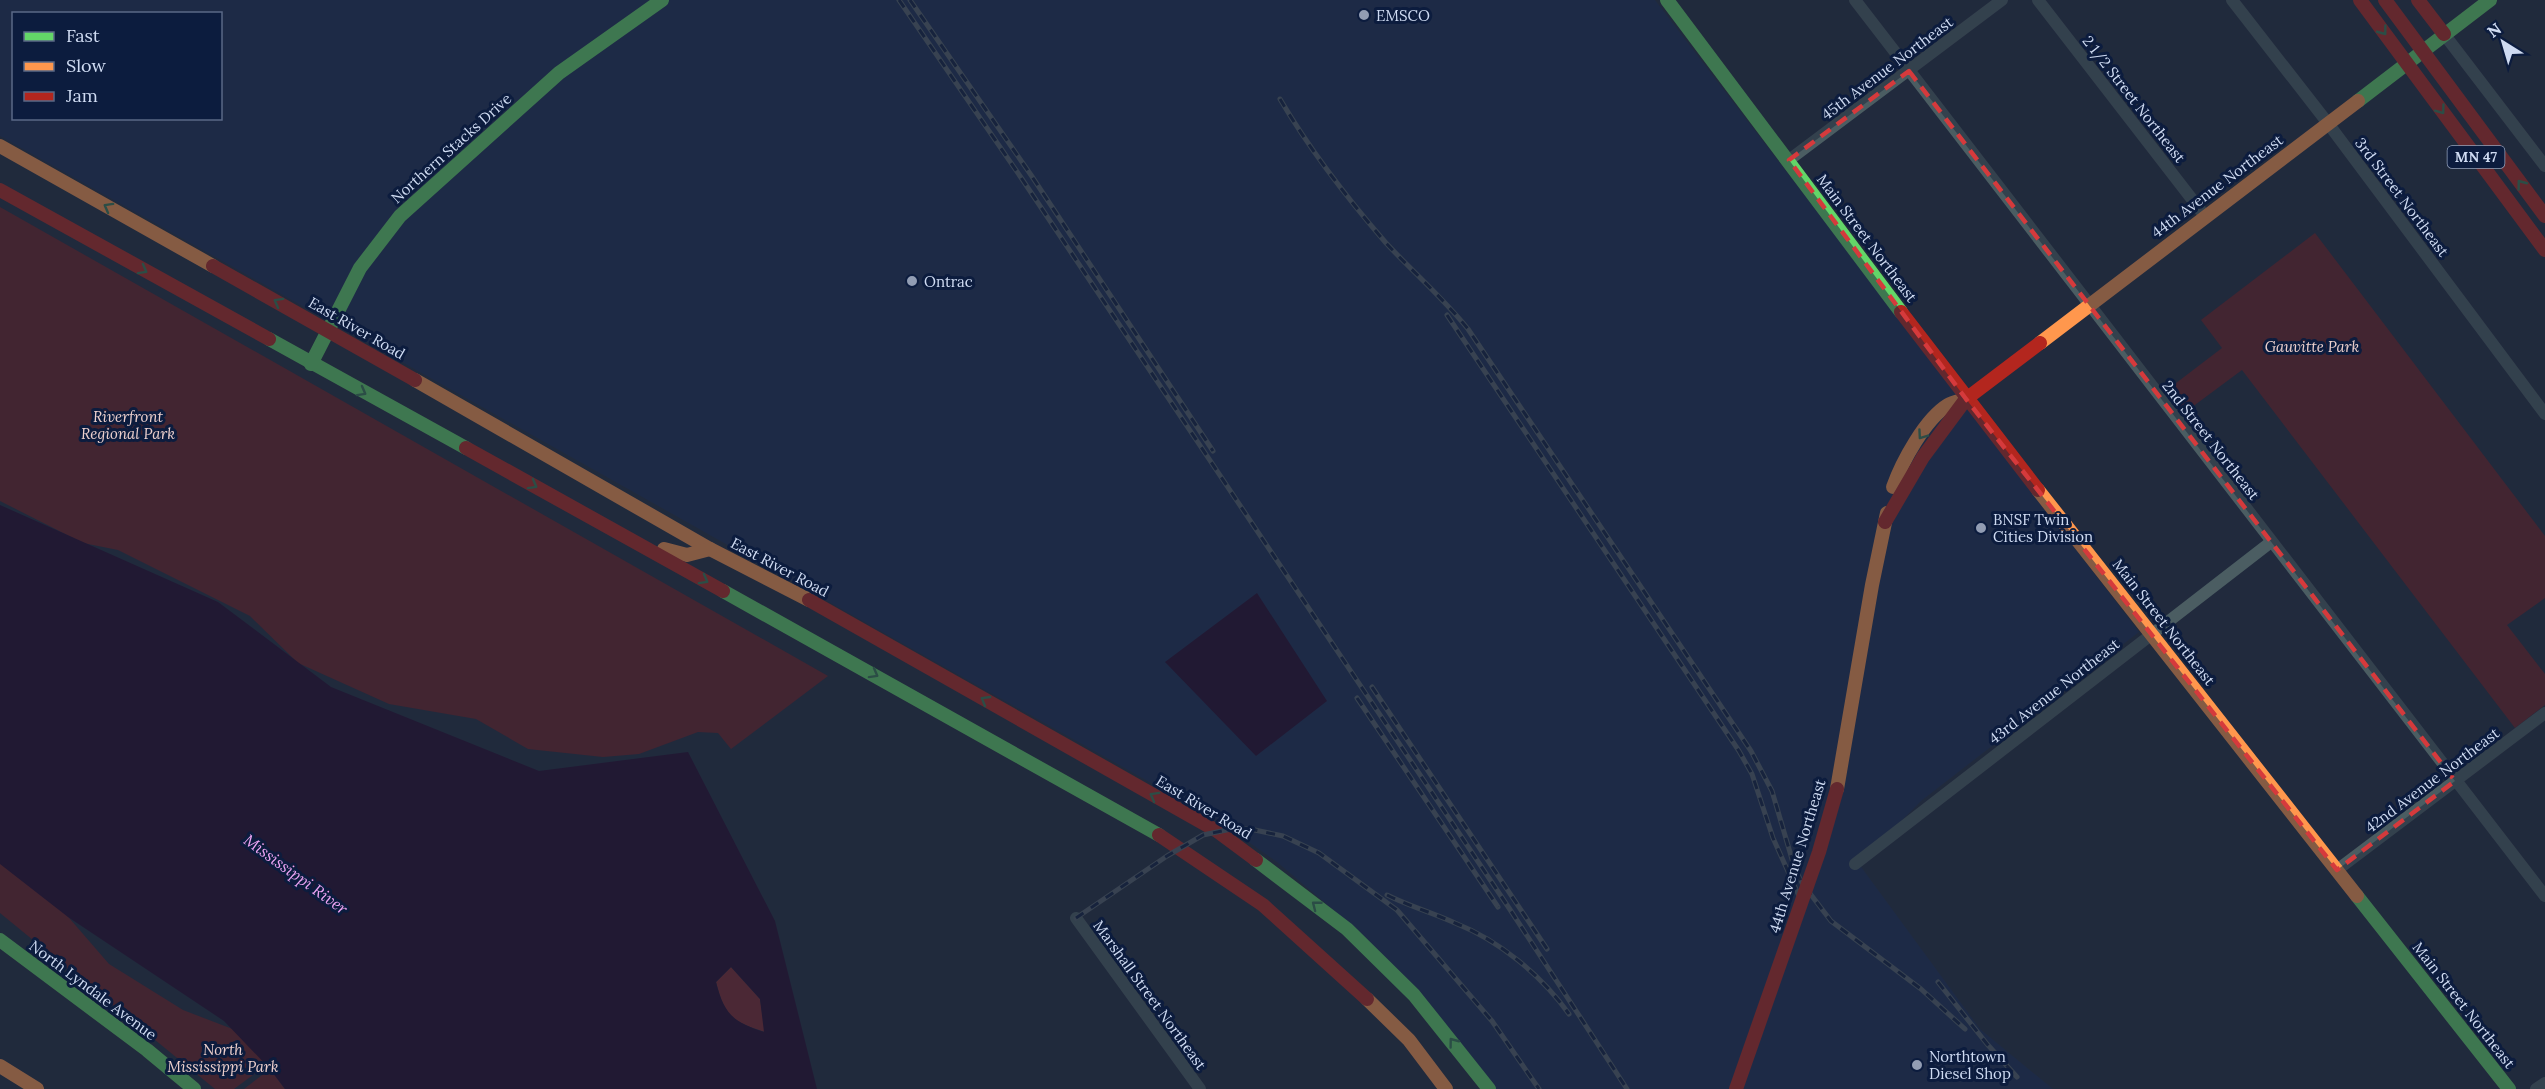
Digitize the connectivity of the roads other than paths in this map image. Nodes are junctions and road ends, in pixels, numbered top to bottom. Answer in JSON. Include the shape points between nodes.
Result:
{"nodes":[{"id":1,"x":662,"y":0,"type":"edge"},
{"id":2,"x":1667,"y":0,"type":"edge"},
{"id":3,"x":1855,"y":0,"type":"edge"},
{"id":4,"x":2002,"y":0,"type":"edge"},
{"id":5,"x":2038,"y":0,"type":"edge"},
{"id":6,"x":2232,"y":0,"type":"edge"},
{"id":7,"x":2360,"y":0,"type":"edge"},
{"id":8,"x":2385,"y":0,"type":"edge"},
{"id":9,"x":2418,"y":0,"type":"edge"},
{"id":10,"x":2490,"y":0,"type":"edge"},
{"id":11,"x":2444,"y":34,"type":"junction"},
{"id":12,"x":2422,"y":51,"type":"junction"},
{"id":13,"x":2407,"y":62,"type":"junction"},
{"id":14,"x":1909,"y":71,"type":"junction"},
{"id":15,"x":2328,"y":122,"type":"junction"},
{"id":16,"x":0,"y":146,"type":"edge"},
{"id":17,"x":1789,"y":160,"type":"junction"},
{"id":18,"x":2545,"y":166,"type":"edge"},
{"id":19,"x":0,"y":190,"type":"edge"},
{"id":20,"x":2205,"y":216,"type":"junction"},
{"id":21,"x":2545,"y":216,"type":"edge"},
{"id":22,"x":2545,"y":250,"type":"edge"},
{"id":23,"x":2088,"y":304,"type":"junction"},
{"id":24,"x":329,"y":331,"type":"junction"},
{"id":25,"x":311,"y":364,"type":"junction"},
{"id":26,"x":1966,"y":399,"type":"junction"},
{"id":27,"x":2545,"y":414,"type":"edge"},
{"id":28,"x":611,"y":529,"type":"junction"},
{"id":29,"x":2271,"y":542,"type":"junction"},
{"id":30,"x":710,"y":549,"type":"junction"},
{"id":31,"x":2152,"y":634,"type":"junction"},
{"id":32,"x":2545,"y":713,"type":"edge"},
{"id":33,"x":2455,"y":781,"type":"junction"},
{"id":34,"x":1855,"y":864,"type":"dead end"},
{"id":35,"x":2337,"y":870,"type":"junction"},
{"id":36,"x":2545,"y":897,"type":"edge"},
{"id":37,"x":1076,"y":918,"type":"dead end"},
{"id":38,"x":0,"y":940,"type":"edge"},
{"id":39,"x":0,"y":1066,"type":"edge"},
{"id":40,"x":2545,"y":1083,"type":"edge"},
{"id":41,"x":37,"y":1089,"type":"edge"},
{"id":42,"x":194,"y":1089,"type":"edge"},
{"id":43,"x":1200,"y":1089,"type":"edge"},
{"id":44,"x":1446,"y":1089,"type":"edge"},
{"id":45,"x":1489,"y":1089,"type":"edge"},
{"id":46,"x":1736,"y":1089,"type":"edge"},
{"id":47,"x":2509,"y":1089,"type":"edge"},
{"id":48,"x":2536,"y":1089,"type":"edge"}],
"edges":[{"from":1,"to":24,"type":"main road","name":"Northern Stacks Drive","via":[[559,73],[400,216],[360,268]]},
{"from":2,"to":17,"type":"main road","name":"Main Street Northeast"},
{"from":3,"to":14,"type":"street","name":"2nd Street Northeast"},
{"from":4,"to":14,"type":"street","name":"45th Avenue Northeast"},
{"from":5,"to":20,"type":"street","name":"2 1/2 Street Northeast"},
{"from":6,"to":15,"type":"street","name":"3rd Street Northeast"},
{"from":7,"to":13,"type":"main road","number":"MN 47","one_way":true},
{"from":8,"to":12,"type":"main road","number":"MN 47"},
{"from":9,"to":11,"type":"main road"},
{"from":10,"to":11,"type":"main road","name":"44th Avenue Northeast"},
{"from":11,"to":12,"type":"main road","name":"44th Avenue Northeast"},
{"from":11,"to":18,"type":"street"},
{"from":12,"to":13,"type":"main road","name":"44th Avenue Northeast"},
{"from":21,"to":12,"type":"main road","number":"MN 47","one_way":true},
{"from":13,"to":15,"type":"main road","name":"44th Avenue Northeast"},
{"from":13,"to":22,"type":"main road","number":"MN 47","one_way":true},
{"from":14,"to":17,"type":"street","name":"45th Avenue Northeast"},
{"from":14,"to":23,"type":"street","name":"2nd Street Northeast"},
{"from":15,"to":20,"type":"main road","name":"44th Avenue Northeast"},
{"from":15,"to":27,"type":"street","name":"3rd Street Northeast"},
{"from":24,"to":16,"type":"main road","name":"East River Road","one_way":true},
{"from":17,"to":26,"type":"main road","name":"Main Street Northeast"},
{"from":19,"to":25,"type":"main road","one_way":true},
{"from":20,"to":23,"type":"main road","name":"44th Avenue Northeast"},
{"from":23,"to":26,"type":"main road","name":"44th Avenue Northeast"},
{"from":23,"to":29,"type":"street","name":"2nd Street Northeast"},
{"from":24,"to":25,"type":"main road","name":"Northern Stacks Drive"},
{"from":24,"to":30,"type":"main road","name":"East River Road"},
{"from":25,"to":28,"type":"main road","one_way":true},
{"from":26,"to":31,"type":"main road","name":"Main Street Northeast"},
{"from":26,"to":46,"type":"main road","name":"44th Avenue Northeast","bridge":true,"via":[[1904,486],[1886,522],[1837,789],[1819,852]]},
{"from":28,"to":30,"type":"main road","via":[[633,532],[682,556],[698,556]]},
{"from":28,"to":44,"type":"main road","one_way":true,"via":[[1142,823],[1263,905],[1409,1041]]},
{"from":29,"to":31,"type":"street","name":"43rd Avenue Northeast"},
{"from":29,"to":33,"type":"street","name":"2nd Street Northeast"},
{"from":45,"to":30,"type":"main road","name":"East River Road","one_way":true,"via":[[1414,995],[1347,929],[1216,831],[800,595]]},
{"from":31,"to":34,"type":"street","name":"43rd Avenue Northeast"},
{"from":31,"to":35,"type":"main road","name":"Main Street Northeast"},
{"from":32,"to":33,"type":"street","name":"42nd Avenue Northeast"},
{"from":33,"to":35,"type":"street","name":"42nd Avenue Northeast"},
{"from":33,"to":36,"type":"street","name":"2nd Street Northeast"},
{"from":35,"to":47,"type":"main road","name":"Main Street Northeast"},
{"from":37,"to":43,"type":"street","name":"Marshall Street Northeast"},
{"from":38,"to":42,"type":"main road","name":"North Lyndale Avenue"},
{"from":39,"to":41,"type":"main road"},
{"from":40,"to":48,"type":"street"}]}
